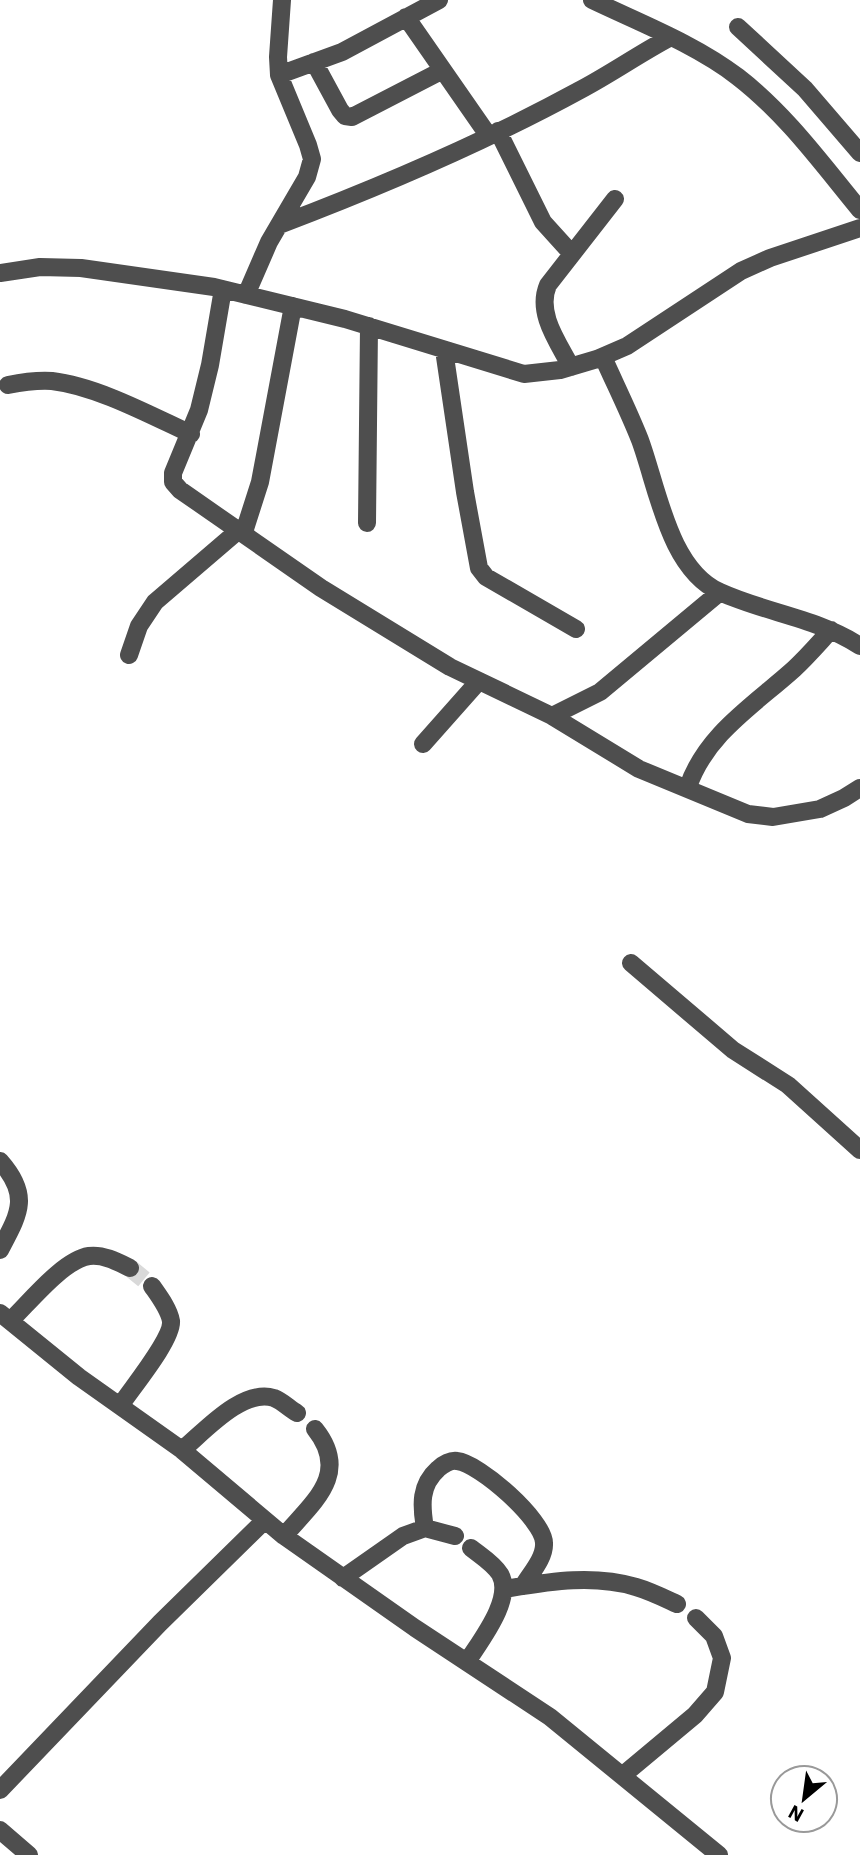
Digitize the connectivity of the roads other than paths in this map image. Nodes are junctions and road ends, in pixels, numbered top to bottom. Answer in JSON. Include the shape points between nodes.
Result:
{"nodes":[{"id":1,"x":282,"y":0,"type":"edge"},
{"id":2,"x":439,"y":0,"type":"edge"},
{"id":3,"x":592,"y":0,"type":"edge"},
{"id":4,"x":406,"y":17,"type":"junction"},
{"id":5,"x":738,"y":27,"type":"dead end"},
{"id":6,"x":669,"y":38,"type":"junction"},
{"id":7,"x":314,"y":62,"type":"junction"},
{"id":8,"x":443,"y":69,"type":"junction"},
{"id":9,"x":279,"y":75,"type":"junction"},
{"id":10,"x":493,"y":133,"type":"junction"},
{"id":11,"x":860,"y":153,"type":"edge"},
{"id":12,"x":615,"y":199,"type":"dead end"},
{"id":13,"x":860,"y":210,"type":"edge"},
{"id":14,"x":279,"y":225,"type":"junction"},
{"id":15,"x":860,"y":228,"type":"edge"},
{"id":16,"x":572,"y":254,"type":"junction"},
{"id":17,"x":0,"y":273,"type":"edge"},
{"id":18,"x":223,"y":289,"type":"junction"},
{"id":19,"x":246,"y":295,"type":"junction"},
{"id":20,"x":293,"y":306,"type":"junction"},
{"id":21,"x":369,"y":326,"type":"junction"},
{"id":22,"x":444,"y":350,"type":"junction"},
{"id":23,"x":603,"y":357,"type":"junction"},
{"id":24,"x":571,"y":367,"type":"junction"},
{"id":25,"x":8,"y":385,"type":"dead end"},
{"id":26,"x":191,"y":434,"type":"junction"},
{"id":27,"x":366,"y":523,"type":"dead end"},
{"id":28,"x":242,"y":531,"type":"junction"},
{"id":29,"x":720,"y":592,"type":"junction"},
{"id":30,"x":576,"y":629,"type":"dead end"},
{"id":31,"x":831,"y":630,"type":"junction"},
{"id":32,"x":860,"y":646,"type":"edge"},
{"id":33,"x":129,"y":655,"type":"dead end"},
{"id":34,"x":478,"y":682,"type":"junction"},
{"id":35,"x":552,"y":716,"type":"junction"},
{"id":36,"x":423,"y":744,"type":"dead end"},
{"id":37,"x":688,"y":787,"type":"junction"},
{"id":38,"x":860,"y":788,"type":"edge"},
{"id":39,"x":631,"y":963,"type":"dead end"},
{"id":40,"x":860,"y":1150,"type":"edge"},
{"id":41,"x":0,"y":1161,"type":"edge"},
{"id":42,"x":0,"y":1250,"type":"edge"},
{"id":43,"x":130,"y":1268,"type":"tunnel mouth"},
{"id":44,"x":152,"y":1286,"type":"tunnel mouth"},
{"id":45,"x":5,"y":1317,"type":"edge"},
{"id":46,"x":120,"y":1406,"type":"junction"},
{"id":47,"x":298,"y":1413,"type":"dead end"},
{"id":48,"x":315,"y":1429,"type":"dead end"},
{"id":49,"x":181,"y":1450,"type":"junction"},
{"id":50,"x":265,"y":1520,"type":"junction"},
{"id":51,"x":425,"y":1528,"type":"junction"},
{"id":52,"x":284,"y":1536,"type":"junction"},
{"id":53,"x":455,"y":1536,"type":"dead end"},
{"id":54,"x":471,"y":1548,"type":"dead end"},
{"id":55,"x":343,"y":1578,"type":"junction"},
{"id":56,"x":523,"y":1586,"type":"junction"},
{"id":57,"x":504,"y":1589,"type":"junction"},
{"id":58,"x":677,"y":1604,"type":"dead end"},
{"id":59,"x":696,"y":1618,"type":"dead end"},
{"id":60,"x":467,"y":1662,"type":"junction"},
{"id":61,"x":622,"y":1776,"type":"junction"},
{"id":62,"x":0,"y":1790,"type":"edge"},
{"id":63,"x":0,"y":1830,"type":"edge"},
{"id":64,"x":29,"y":1855,"type":"edge"},
{"id":65,"x":719,"y":1855,"type":"edge"}],
"edges":[{"from":1,"to":9,"type":"street"},
{"from":2,"to":4,"type":"street"},
{"from":3,"to":6,"type":"street"},
{"from":4,"to":7,"type":"street"},
{"from":4,"to":8,"type":"street"},
{"from":5,"to":11,"type":"street","via":[[805,89]]},
{"from":6,"to":10,"type":"street","via":[[583,89]]},
{"from":6,"to":13,"type":"street","via":[[730,72],[774,110]]},
{"from":7,"to":8,"type":"street","via":[[340,110],[352,117]]},
{"from":7,"to":9,"type":"street"},
{"from":8,"to":10,"type":"street"},
{"from":9,"to":14,"type":"street","via":[[312,159],[307,177]]},
{"from":10,"to":14,"type":"street","via":[[364,193]]},
{"from":10,"to":16,"type":"street","via":[[543,222]]},
{"from":12,"to":16,"type":"street"},
{"from":14,"to":19,"type":"street"},
{"from":15,"to":23,"type":"street","via":[[741,271]]},
{"from":16,"to":24,"type":"street","via":[[544,294],[551,327]]},
{"from":17,"to":18,"type":"street","via":[[40,267],[81,268]]},
{"from":18,"to":19,"type":"street"},
{"from":18,"to":26,"type":"street","via":[[210,365]]},
{"from":19,"to":20,"type":"street"},
{"from":20,"to":21,"type":"street"},
{"from":20,"to":28,"type":"street","via":[[260,482]]},
{"from":21,"to":22,"type":"street"},
{"from":21,"to":27,"type":"street"},
{"from":22,"to":24,"type":"street","via":[[524,374]]},
{"from":22,"to":30,"type":"street","via":[[479,568],[486,577]]},
{"from":23,"to":24,"type":"street"},
{"from":23,"to":29,"type":"street","via":[[639,439],[674,542],[688,567]]},
{"from":25,"to":26,"type":"street","via":[[51,381],[78,387]]},
{"from":26,"to":28,"type":"street","via":[[173,481]]},
{"from":28,"to":33,"type":"street","via":[[155,602],[139,626]]},
{"from":28,"to":34,"type":"street","via":[[321,589]]},
{"from":29,"to":31,"type":"street"},
{"from":29,"to":35,"type":"street","via":[[600,692]]},
{"from":31,"to":32,"type":"street"},
{"from":31,"to":37,"type":"street","via":[[718,736],[694,768]]},
{"from":34,"to":35,"type":"street"},
{"from":34,"to":36,"type":"street"},
{"from":35,"to":37,"type":"street","via":[[630,764]]},
{"from":37,"to":38,"type":"street","via":[[748,814],[773,817],[820,809]]},
{"from":39,"to":40,"type":"street","via":[[733,1050],[788,1085]]},
{"from":41,"to":42,"type":"street","via":[[17,1186],[21,1202]]},
{"from":43,"to":45,"type":"street","via":[[107,1257],[76,1261]]},
{"from":44,"to":46,"type":"street","via":[[171,1321],[168,1337]]},
{"from":45,"to":46,"type":"street"},
{"from":46,"to":49,"type":"street"},
{"from":47,"to":49,"type":"street","via":[[273,1398],[241,1401]]},
{"from":48,"to":52,"type":"street","via":[[330,1455],[330,1471],[324,1489]]},
{"from":49,"to":50,"type":"street"},
{"from":50,"to":52,"type":"street"},
{"from":50,"to":62,"type":"street"},
{"from":51,"to":53,"type":"street"},
{"from":51,"to":55,"type":"street","via":[[403,1536]]},
{"from":51,"to":56,"type":"street","via":[[422,1504],[427,1479],[455,1460],[475,1466],[533,1517],[541,1530],[541,1556]]},
{"from":52,"to":55,"type":"street"},
{"from":54,"to":57,"type":"street","via":[[493,1565]]},
{"from":55,"to":60,"type":"street"},
{"from":56,"to":57,"type":"street"},
{"from":56,"to":58,"type":"street","via":[[600,1580],[636,1587]]},
{"from":57,"to":60,"type":"street","via":[[502,1603]]},
{"from":59,"to":61,"type":"street","via":[[714,1636],[722,1658],[715,1692]]},
{"from":60,"to":61,"type":"street","via":[[550,1717]]},
{"from":61,"to":65,"type":"street"},
{"from":63,"to":64,"type":"street"}]}
